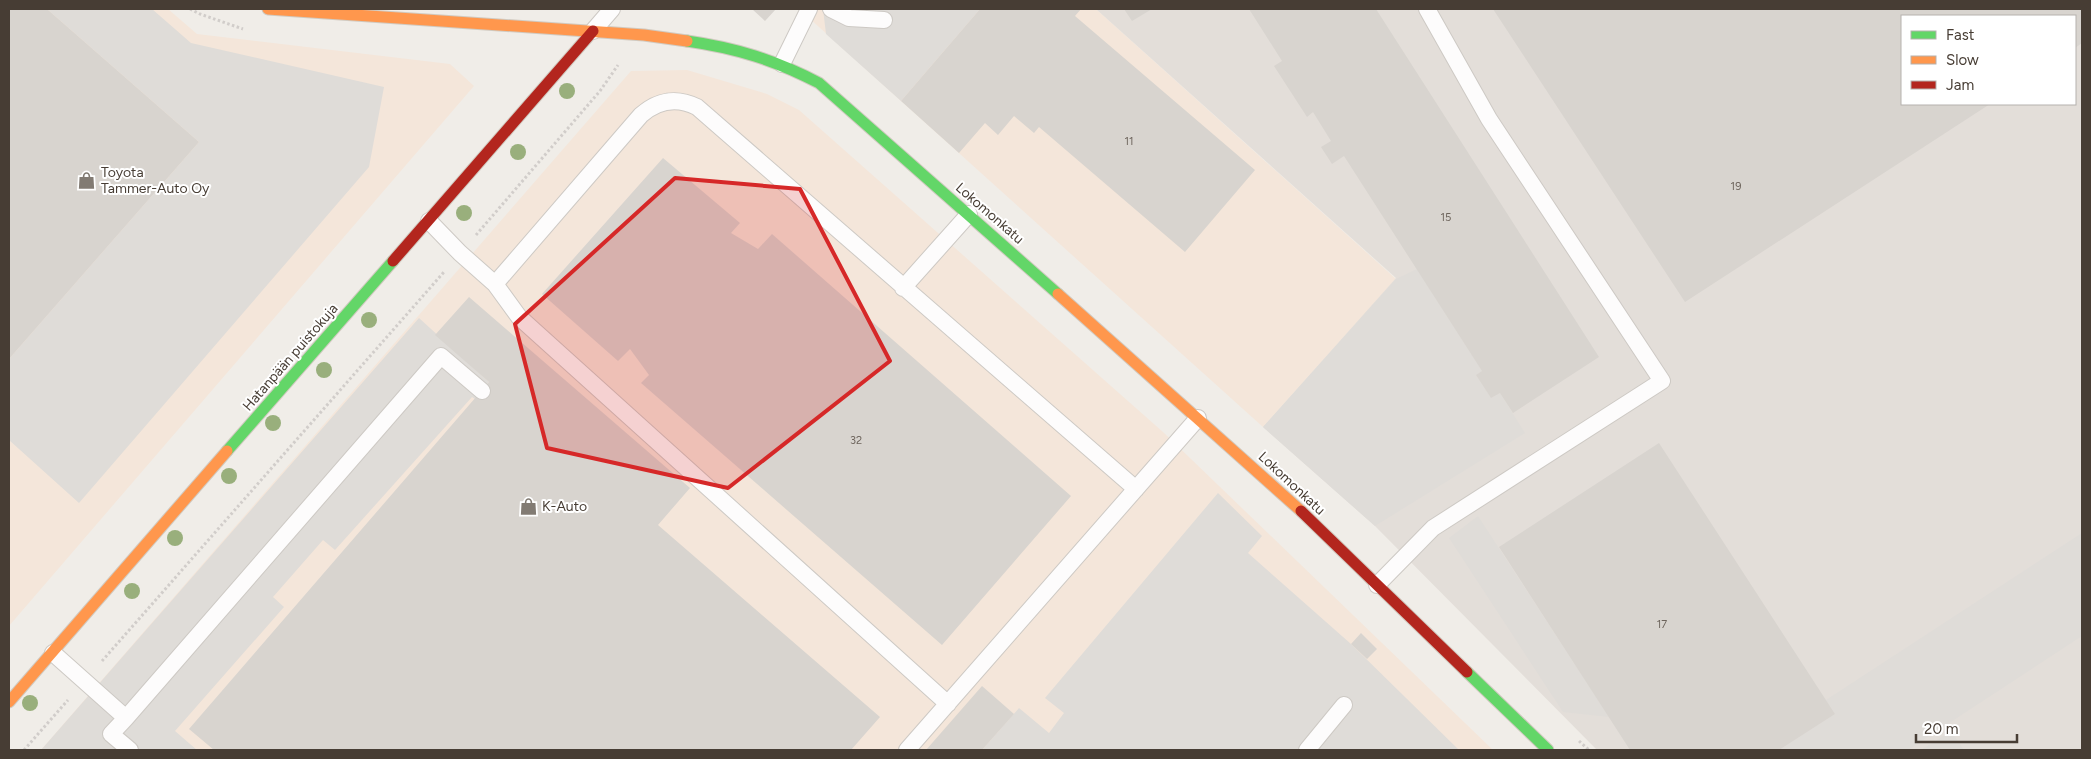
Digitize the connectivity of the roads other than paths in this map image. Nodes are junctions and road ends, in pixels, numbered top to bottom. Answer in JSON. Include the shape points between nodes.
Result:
{"nodes":[{"id":1,"x":268,"y":9,"type":"edge"},
{"id":2,"x":612,"y":9,"type":"edge"},
{"id":3,"x":808,"y":9,"type":"edge"},
{"id":4,"x":831,"y":9,"type":"edge"},
{"id":5,"x":1427,"y":9,"type":"edge"},
{"id":6,"x":884,"y":20,"type":"dead end"},
{"id":7,"x":593,"y":31,"type":"junction"},
{"id":8,"x":782,"y":64,"type":"junction"},
{"id":9,"x":969,"y":214,"type":"junction"},
{"id":10,"x":429,"y":221,"type":"junction"},
{"id":11,"x":495,"y":284,"type":"junction"},
{"id":12,"x":903,"y":288,"type":"junction"},
{"id":13,"x":482,"y":391,"type":"dead end"},
{"id":14,"x":1198,"y":418,"type":"junction"},
{"id":15,"x":1136,"y":489,"type":"junction"},
{"id":16,"x":1377,"y":585,"type":"junction"},
{"id":17,"x":53,"y":652,"type":"junction"},
{"id":18,"x":9,"y":702,"type":"edge"},
{"id":19,"x":948,"y":704,"type":"junction"},
{"id":20,"x":1344,"y":705,"type":"dead end"},
{"id":21,"x":126,"y":718,"type":"junction"},
{"id":22,"x":130,"y":750,"type":"edge"},
{"id":23,"x":907,"y":750,"type":"edge"},
{"id":24,"x":1307,"y":750,"type":"edge"},
{"id":25,"x":1548,"y":750,"type":"edge"}],
"edges":[{"from":1,"to":7,"type":"street","name":"Lokomonkatu"},
{"from":2,"to":7,"type":"lane"},
{"from":3,"to":8,"type":"lane"},
{"from":4,"to":6,"type":"lane","via":[[849,18]]},
{"from":5,"to":16,"type":"lane","via":[[1489,119],[1662,381],[1432,528]]},
{"from":7,"to":8,"type":"street","name":"Lokomonkatu","via":[[644,34],[702,43]]},
{"from":7,"to":10,"type":"street","name":"Hatanpään puistokuja"},
{"from":8,"to":9,"type":"street","name":"Lokomonkatu","via":[[819,83]]},
{"from":9,"to":12,"type":"lane"},
{"from":9,"to":14,"type":"street","name":"Lokomonkatu"},
{"from":10,"to":11,"type":"lane"},
{"from":10,"to":17,"type":"street","name":"Hatanpään puistokuja"},
{"from":11,"to":12,"type":"lane","via":[[641,115],[664,101],[676,101],[698,107]]},
{"from":11,"to":19,"type":"lane","via":[[519,317]]},
{"from":12,"to":15,"type":"lane"},
{"from":13,"to":21,"type":"lane","via":[[442,356]]},
{"from":14,"to":15,"type":"lane"},
{"from":14,"to":16,"type":"street","name":"Lokomonkatu","via":[[1280,491]]},
{"from":15,"to":19,"type":"lane"},
{"from":16,"to":25,"type":"street","name":"Lokomonkatu"},
{"from":17,"to":18,"type":"street","name":"Hatanpään puistokuja"},
{"from":17,"to":21,"type":"lane"},
{"from":19,"to":23,"type":"lane"},
{"from":20,"to":24,"type":"lane"},
{"from":21,"to":22,"type":"lane","via":[[112,734]]}]}
